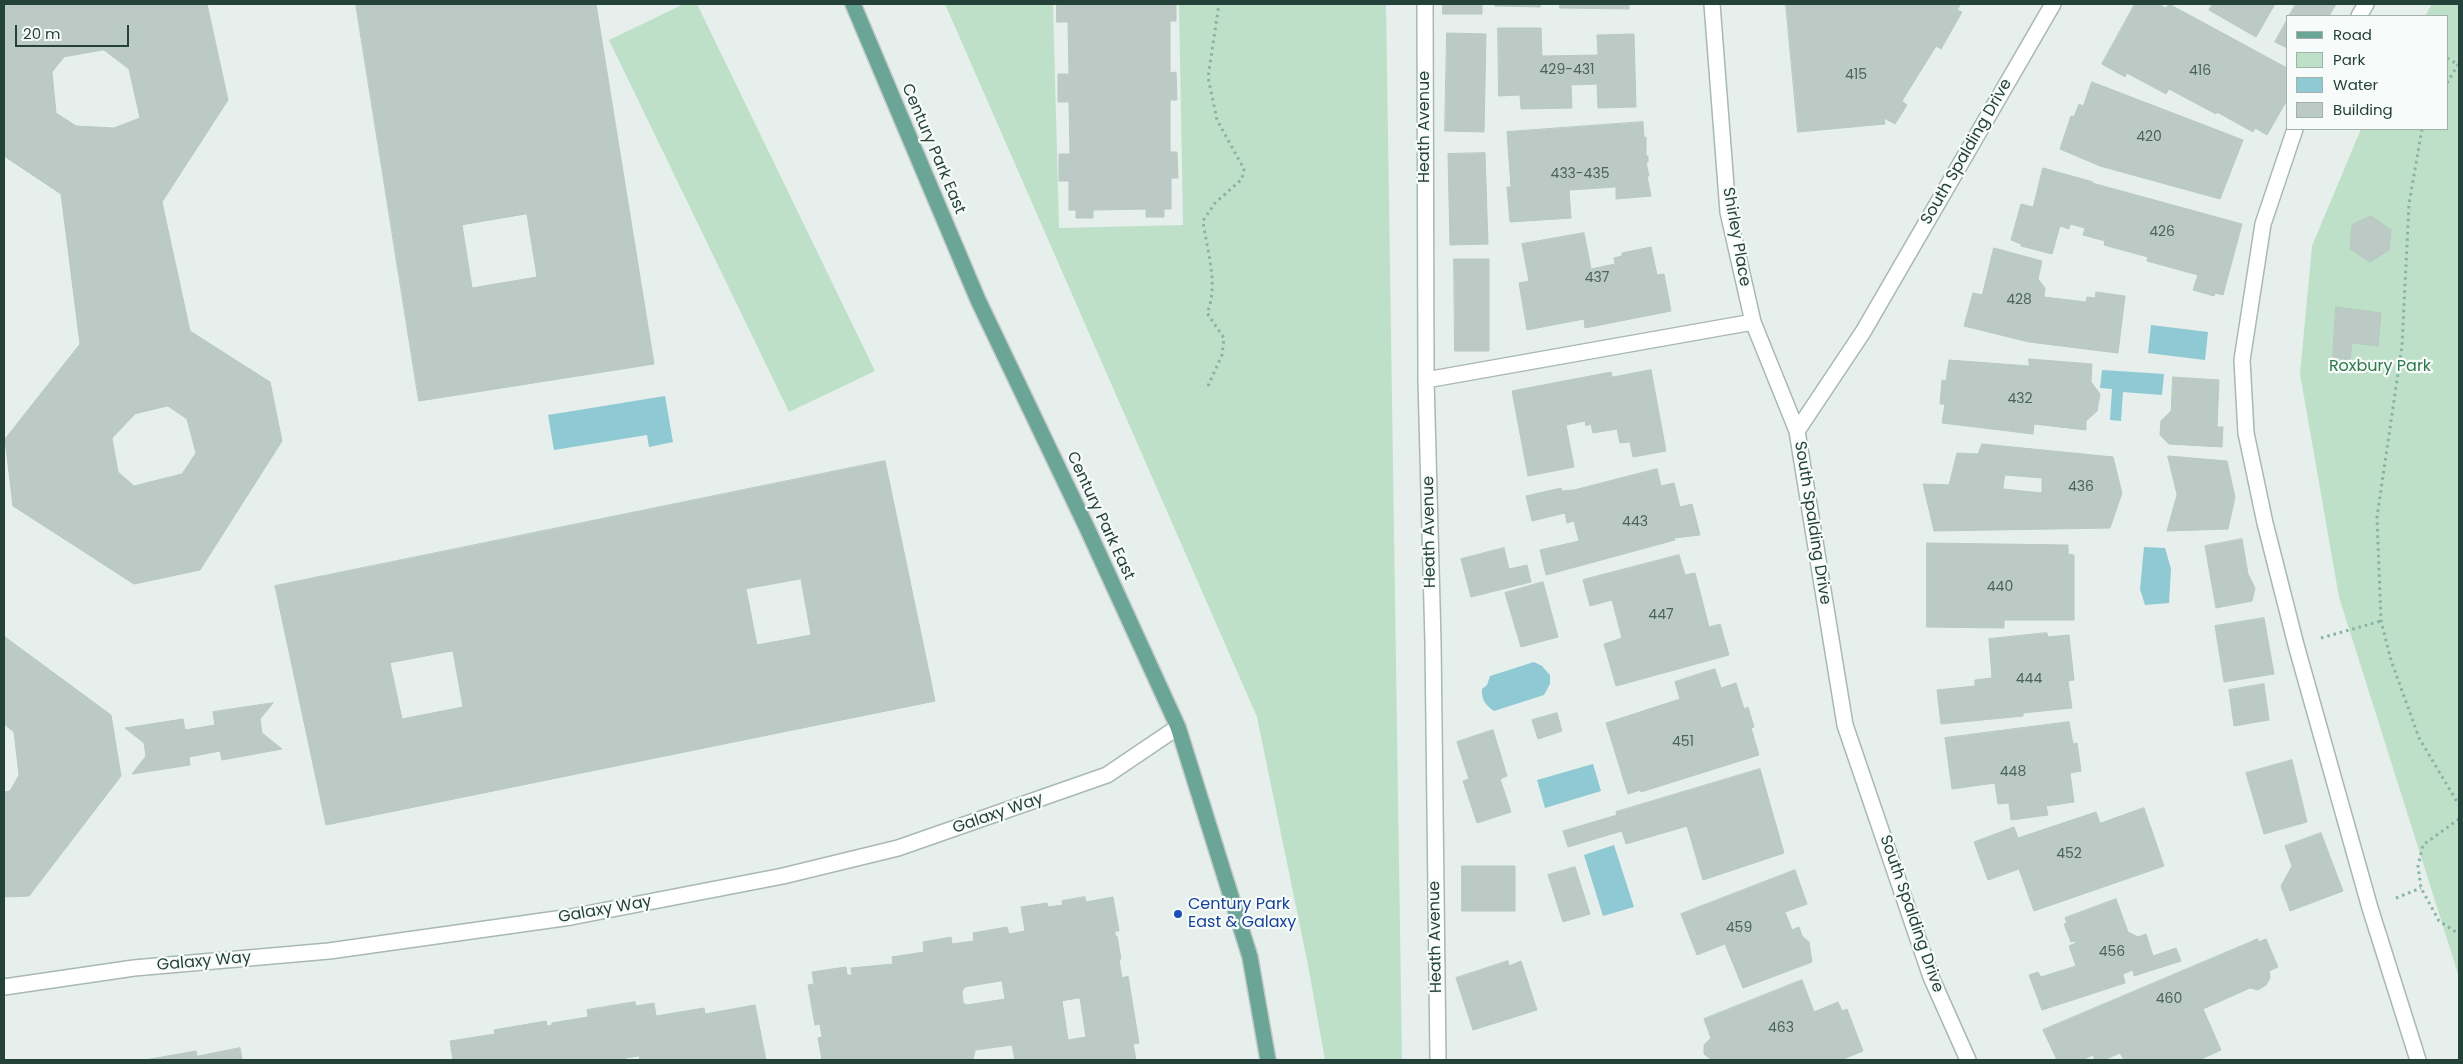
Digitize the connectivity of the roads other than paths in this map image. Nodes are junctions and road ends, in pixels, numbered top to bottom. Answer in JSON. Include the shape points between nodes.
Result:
{"nodes":[{"id":1,"x":853,"y":4,"type":"edge"},
{"id":2,"x":1425,"y":4,"type":"edge"},
{"id":3,"x":1712,"y":4,"type":"edge"},
{"id":4,"x":2053,"y":4,"type":"edge"},
{"id":5,"x":2366,"y":4,"type":"edge"},
{"id":6,"x":2360,"y":15,"type":"edge"},
{"id":7,"x":2295,"y":130,"type":"edge"},
{"id":8,"x":1753,"y":322,"type":"junction"},
{"id":9,"x":1426,"y":380,"type":"junction"},
{"id":10,"x":1797,"y":431,"type":"junction"},
{"id":11,"x":1178,"y":727,"type":"junction"},
{"id":12,"x":4,"y":988,"type":"edge"},
{"id":13,"x":1268,"y":1060,"type":"edge"},
{"id":14,"x":1438,"y":1060,"type":"edge"},
{"id":15,"x":1968,"y":1060,"type":"edge"},
{"id":16,"x":2418,"y":1060,"type":"edge"}],
"edges":[{"from":1,"to":11,"type":"main road","name":"Century Park East","via":[[978,300]]},
{"from":2,"to":9,"type":"street","name":"Heath Avenue"},
{"from":3,"to":8,"type":"street","name":"Shirley Place","via":[[1728,212]]},
{"from":4,"to":10,"type":"street","name":"South Spalding Drive","via":[[1863,332]]},
{"from":5,"to":6,"type":"street"},
{"from":7,"to":16,"type":"street","via":[[2263,224],[2242,360],[2246,433],[2296,645],[2370,908]]},
{"from":8,"to":9,"type":"street"},
{"from":8,"to":10,"type":"street","name":"Shirley Place"},
{"from":9,"to":14,"type":"street","name":"Heath Avenue"},
{"from":10,"to":15,"type":"street","name":"South Spalding Drive","via":[[1845,725],[1931,977]]},
{"from":11,"to":12,"type":"street","name":"Galaxy Way","via":[[1108,775],[898,848],[783,876],[571,916],[328,952],[134,968]]},
{"from":11,"to":13,"type":"main road","name":"Century Park East","via":[[1250,956]]}]}
